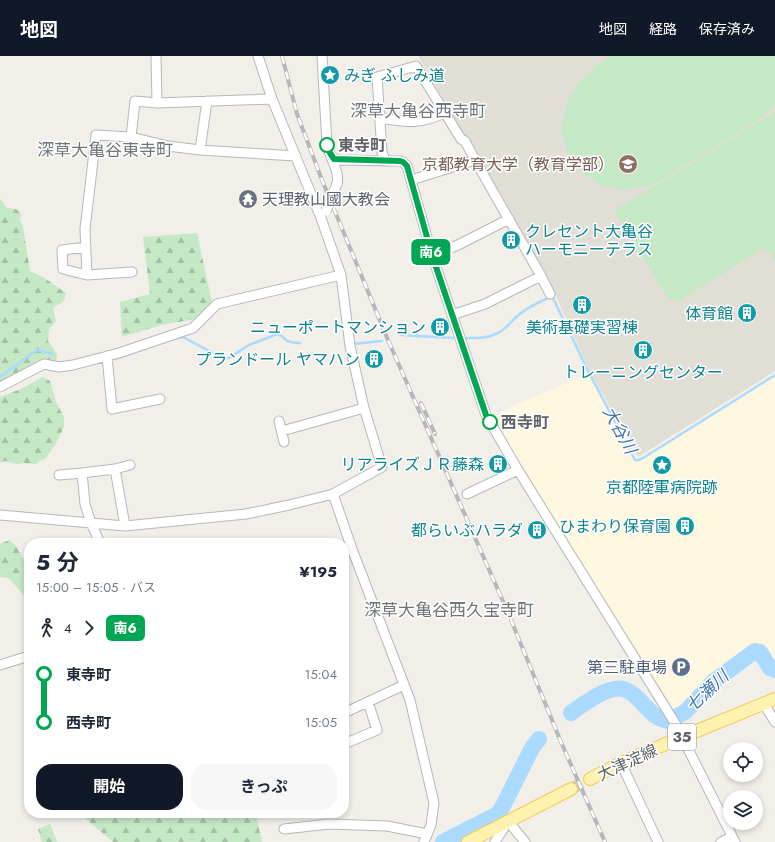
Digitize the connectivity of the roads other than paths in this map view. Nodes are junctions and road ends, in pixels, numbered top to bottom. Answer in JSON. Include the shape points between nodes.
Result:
{"nodes":[{"id":1,"x":156,"y":56,"type":"edge"},
{"id":2,"x":258,"y":56,"type":"edge"},
{"id":3,"x":322,"y":56,"type":"edge"},
{"id":4,"x":272,"y":99,"type":"junction"},
{"id":5,"x":207,"y":101,"type":"junction"},
{"id":6,"x":157,"y":102,"type":"junction"},
{"id":7,"x":445,"y":113,"type":"junction"},
{"id":8,"x":380,"y":118,"type":"junction"},
{"id":9,"x":131,"y":137,"type":"junction"},
{"id":10,"x":200,"y":150,"type":"junction"},
{"id":11,"x":296,"y":156,"type":"junction"},
{"id":12,"x":333,"y":158,"type":"junction"},
{"id":13,"x":475,"y":160,"type":"junction"},
{"id":14,"x":385,"y":161,"type":"junction"},
{"id":15,"x":411,"y":180,"type":"junction"},
{"id":16,"x":323,"y":215,"type":"junction"},
{"id":17,"x":509,"y":219,"type":"junction"},
{"id":18,"x":86,"y":247,"type":"junction"},
{"id":19,"x":432,"y":255,"type":"junction"},
{"id":20,"x":132,"y":272,"type":"dead end"},
{"id":21,"x":87,"y":275,"type":"junction"},
{"id":22,"x":341,"y":275,"type":"junction"},
{"id":23,"x":541,"y":276,"type":"junction"},
{"id":24,"x":550,"y":294,"type":"dead end"},
{"id":25,"x":452,"y":315,"type":"junction"},
{"id":26,"x":107,"y":359,"type":"junction"},
{"id":27,"x":0,"y":387,"type":"edge"},
{"id":28,"x":160,"y":399,"type":"dead end"},
{"id":29,"x":364,"y":408,"type":"junction"},
{"id":30,"x":279,"y":421,"type":"dead end"},
{"id":31,"x":282,"y":431,"type":"junction"},
{"id":32,"x":284,"y":442,"type":"dead end"},
{"id":33,"x":130,"y":465,"type":"dead end"},
{"id":34,"x":115,"y":469,"type":"junction"},
{"id":35,"x":518,"y":470,"type":"junction"},
{"id":36,"x":82,"y":473,"type":"junction"},
{"id":37,"x":59,"y":475,"type":"dead end"},
{"id":38,"x":334,"y":494,"type":"junction"},
{"id":39,"x":467,"y":494,"type":"dead end"},
{"id":40,"x":0,"y":515,"type":"edge"},
{"id":41,"x":91,"y":523,"type":"junction"},
{"id":42,"x":125,"y":526,"type":"junction"},
{"id":43,"x":98,"y":538,"type":"edge"},
{"id":44,"x":348,"y":538,"type":"edge"},
{"id":45,"x":349,"y":540,"type":"edge"},
{"id":46,"x":24,"y":658,"type":"edge"},
{"id":47,"x":0,"y":665,"type":"edge"},
{"id":48,"x":404,"y":685,"type":"junction"},
{"id":49,"x":368,"y":702,"type":"junction"},
{"id":50,"x":770,"y":702,"type":"edge"},
{"id":51,"x":349,"y":711,"type":"edge"},
{"id":52,"x":775,"y":722,"type":"edge"},
{"id":53,"x":682,"y":737,"type":"junction"},
{"id":54,"x":349,"y":742,"type":"edge"},
{"id":55,"x":621,"y":763,"type":"junction"},
{"id":56,"x":590,"y":779,"type":"tunnel mouth"},
{"id":57,"x":571,"y":789,"type":"tunnel mouth"},
{"id":58,"x":508,"y":821,"type":"junction"},
{"id":59,"x":284,"y":829,"type":"dead end"},
{"id":60,"x":425,"y":838,"type":"edge"},
{"id":61,"x":733,"y":839,"type":"edge"},
{"id":62,"x":468,"y":842,"type":"edge"},
{"id":63,"x":495,"y":842,"type":"edge"},
{"id":64,"x":525,"y":842,"type":"edge"},
{"id":65,"x":658,"y":842,"type":"edge"},
{"id":66,"x":721,"y":842,"type":"edge"}],
"edges":[{"from":1,"to":6,"type":"street"},
{"from":2,"to":4,"type":"street"},
{"from":3,"to":12,"type":"street","via":[[328,150]]},
{"from":4,"to":5,"type":"street"},
{"from":4,"to":11,"type":"street"},
{"from":5,"to":6,"type":"street"},
{"from":5,"to":10,"type":"street"},
{"from":6,"to":9,"type":"street","via":[[135,101]]},
{"from":7,"to":8,"type":"street","via":[[428,120],[410,123]]},
{"from":7,"to":8,"type":"street","via":[[416,66],[377,77]]},
{"from":7,"to":13,"type":"street"},
{"from":8,"to":14,"type":"street"},
{"from":9,"to":10,"type":"street"},
{"from":9,"to":18,"type":"street","via":[[96,135],[85,230]]},
{"from":10,"to":11,"type":"street"},
{"from":11,"to":16,"type":"street"},
{"from":12,"to":14,"type":"street"},
{"from":12,"to":16,"type":"street","bridge":true,"via":[[338,180]]},
{"from":13,"to":15,"type":"street"},
{"from":13,"to":17,"type":"street"},
{"from":14,"to":15,"type":"street","via":[[403,162],[407,166]]},
{"from":15,"to":19,"type":"street"},
{"from":16,"to":22,"type":"street"},
{"from":17,"to":19,"type":"street"},
{"from":17,"to":23,"type":"street"},
{"from":18,"to":21,"type":"street"},
{"from":18,"to":21,"type":"street","via":[[62,250],[63,269]]},
{"from":19,"to":25,"type":"street"},
{"from":20,"to":21,"type":"street"},
{"from":22,"to":26,"type":"street","via":[[217,304],[193,328],[173,338]]},
{"from":22,"to":29,"type":"street","via":[[349,344]]},
{"from":23,"to":24,"type":"street"},
{"from":23,"to":25,"type":"street","via":[[485,304]]},
{"from":25,"to":35,"type":"street","via":[[486,415]]},
{"from":26,"to":27,"type":"street","via":[[60,367],[44,364]]},
{"from":26,"to":28,"type":"street","via":[[112,409]]},
{"from":29,"to":31,"type":"street"},
{"from":29,"to":38,"type":"street","via":[[382,467]]},
{"from":30,"to":31,"type":"street"},
{"from":31,"to":32,"type":"street"},
{"from":33,"to":34,"type":"street"},
{"from":34,"to":36,"type":"street"},
{"from":34,"to":42,"type":"street"},
{"from":35,"to":39,"type":"street"},
{"from":35,"to":53,"type":"street"},
{"from":36,"to":37,"type":"street"},
{"from":36,"to":41,"type":"street","via":[[85,504]]},
{"from":38,"to":42,"type":"street","via":[[246,514]]},
{"from":38,"to":44,"type":"street"},
{"from":40,"to":41,"type":"street"},
{"from":41,"to":42,"type":"street"},
{"from":41,"to":43,"type":"street"},
{"from":45,"to":48,"type":"street"},
{"from":46,"to":47,"type":"street"},
{"from":48,"to":49,"type":"street"},
{"from":48,"to":60,"type":"street","via":[[410,700],[434,803],[431,825]]},
{"from":49,"to":51,"type":"street"},
{"from":49,"to":54,"type":"street","via":[[377,730]]},
{"from":50,"to":52,"type":"street"},
{"from":50,"to":53,"type":"main road","name":"大津淀線","number":"35"},
{"from":53,"to":55,"type":"main road","name":"大津淀線","number":"35"},
{"from":53,"to":61,"type":"street"},
{"from":55,"to":56,"type":"main road","name":"大津淀線","number":"35"},
{"from":55,"to":65,"type":"street"},
{"from":57,"to":58,"type":"main road"},
{"from":58,"to":62,"type":"main road"},
{"from":58,"to":63,"type":"street"},
{"from":58,"to":64,"type":"street"},
{"from":59,"to":60,"type":"street","via":[[329,824],[387,826]]},
{"from":61,"to":66,"type":"street"}]}
